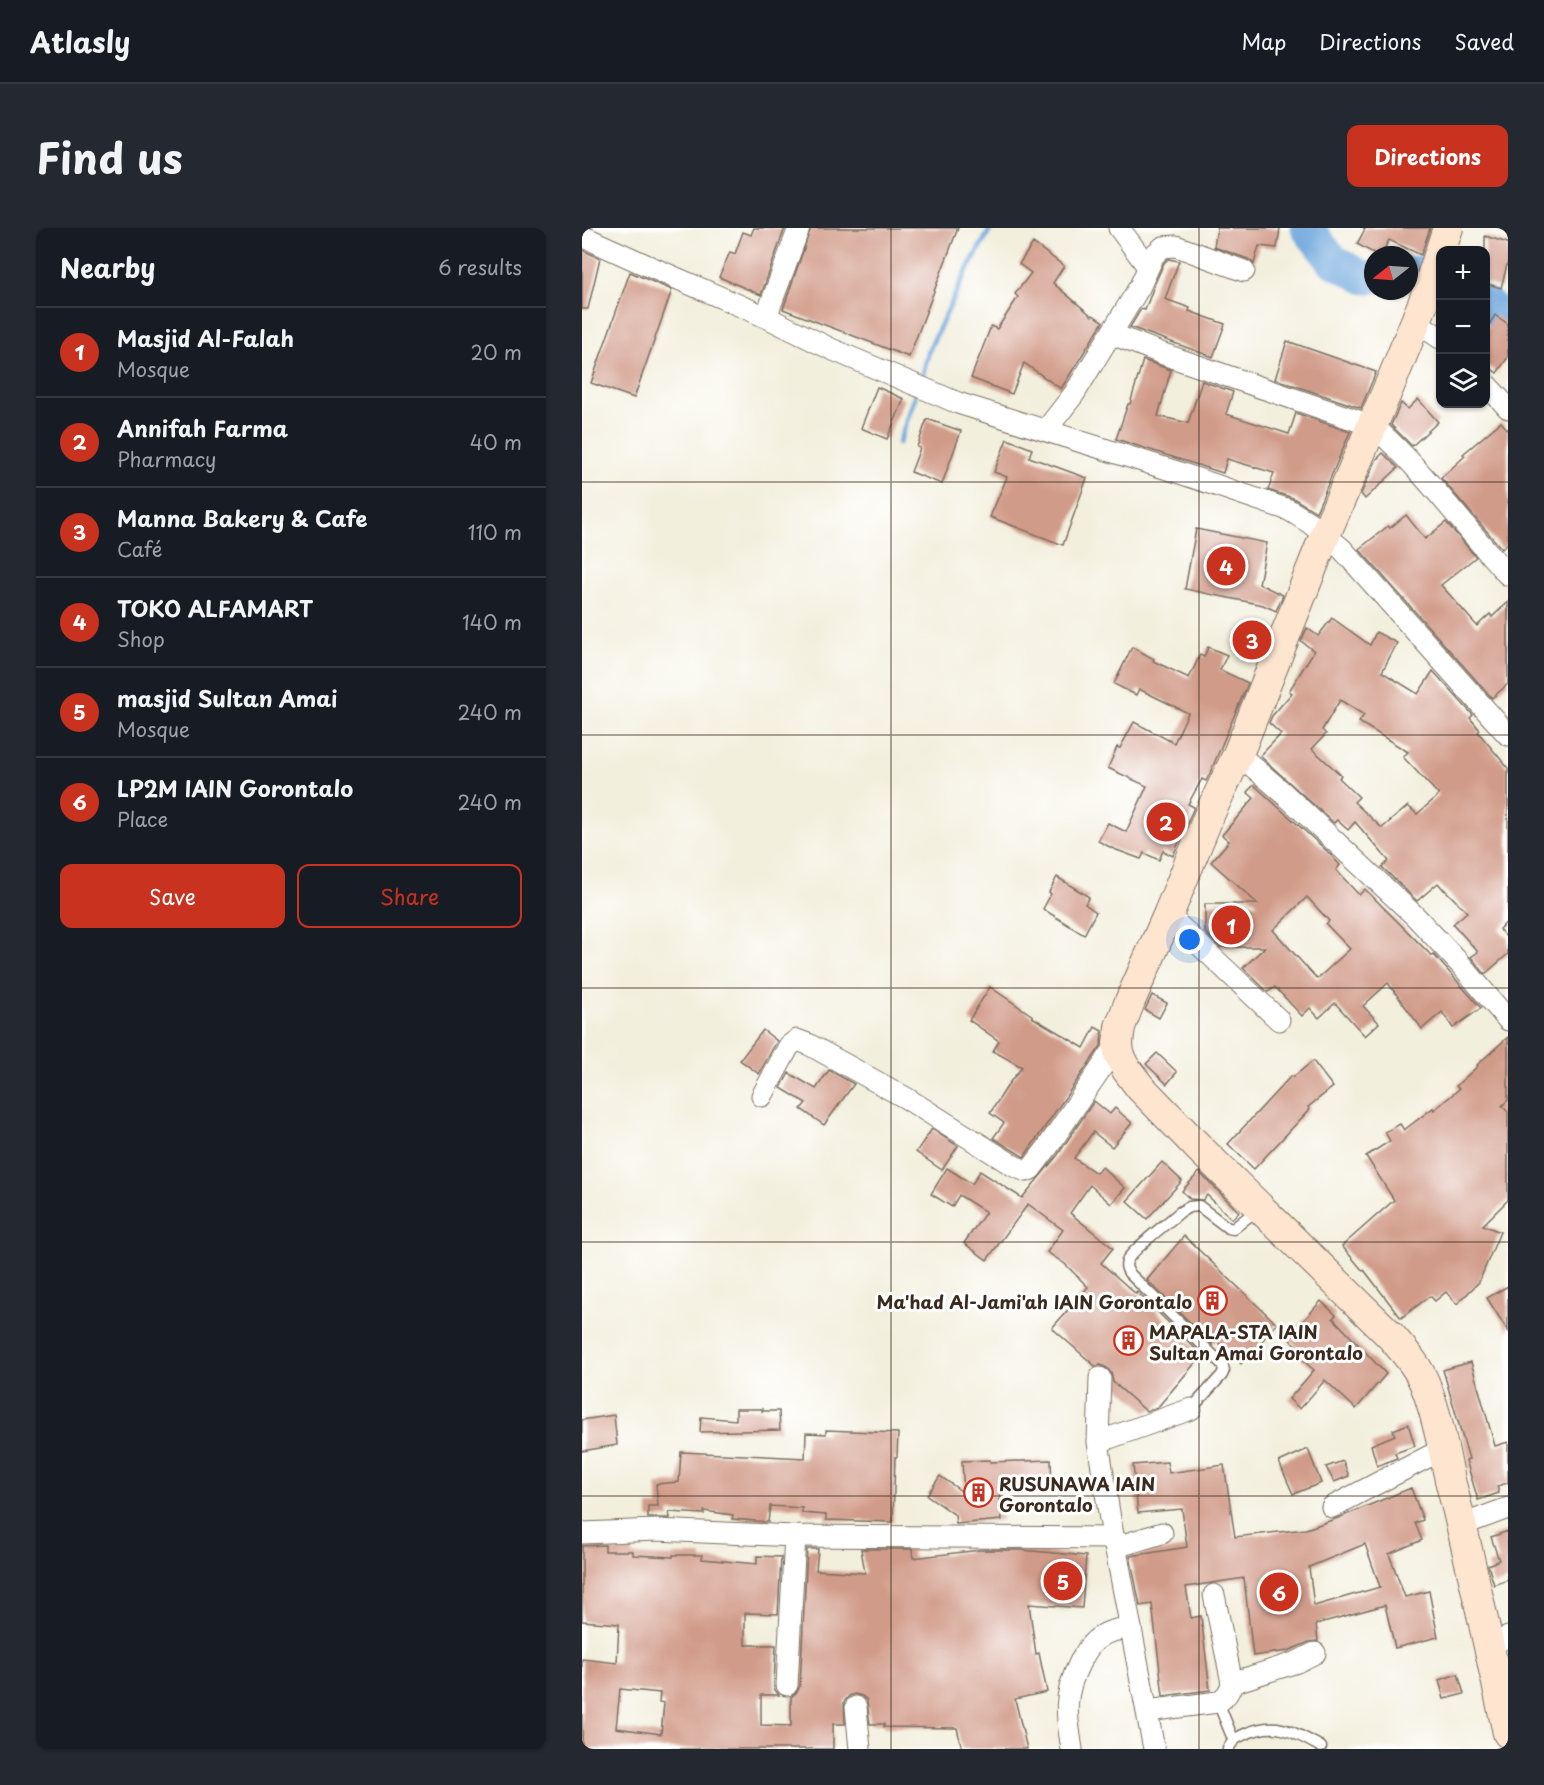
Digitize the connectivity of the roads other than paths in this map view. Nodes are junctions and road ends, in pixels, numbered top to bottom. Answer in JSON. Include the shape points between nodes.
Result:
{"nodes":[{"id":1,"x":799,"y":228,"type":"edge"},
{"id":2,"x":1119,"y":228,"type":"edge"},
{"id":3,"x":582,"y":236,"type":"edge"},
{"id":4,"x":1443,"y":241,"type":"edge"},
{"id":5,"x":1148,"y":267,"type":"junction"},
{"id":6,"x":1244,"y":271,"type":"dead end"},
{"id":7,"x":1420,"y":311,"type":"junction"},
{"id":8,"x":766,"y":317,"type":"junction"},
{"id":9,"x":1436,"y":333,"type":"edge"},
{"id":10,"x":1112,"y":334,"type":"junction"},
{"id":11,"x":1490,"y":388,"type":"edge"},
{"id":12,"x":1508,"y":408,"type":"edge"},
{"id":13,"x":1373,"y":426,"type":"junction"},
{"id":14,"x":1046,"y":430,"type":"junction"},
{"id":15,"x":1324,"y":535,"type":"junction"},
{"id":16,"x":1508,"y":575,"type":"edge"},
{"id":17,"x":1508,"y":735,"type":"edge"},
{"id":18,"x":1238,"y":754,"type":"junction"},
{"id":19,"x":1168,"y":915,"type":"junction"},
{"id":20,"x":1508,"y":1019,"type":"edge"},
{"id":21,"x":1279,"y":1020,"type":"dead end"},
{"id":22,"x":1118,"y":1043,"type":"junction"},
{"id":23,"x":762,"y":1096,"type":"dead end"},
{"id":24,"x":1260,"y":1207,"type":"junction"},
{"id":25,"x":1100,"y":1385,"type":"dead end"},
{"id":26,"x":1191,"y":1409,"type":"joint"},
{"id":27,"x":1098,"y":1442,"type":"junction"},
{"id":28,"x":1443,"y":1449,"type":"junction"},
{"id":29,"x":1332,"y":1507,"type":"dead end"},
{"id":30,"x":1508,"y":1508,"type":"edge"},
{"id":31,"x":1462,"y":1525,"type":"junction"},
{"id":32,"x":582,"y":1533,"type":"edge"},
{"id":33,"x":1162,"y":1533,"type":"dead end"},
{"id":34,"x":795,"y":1536,"type":"junction"},
{"id":35,"x":1115,"y":1542,"type":"junction"},
{"id":36,"x":1214,"y":1595,"type":"dead end"},
{"id":37,"x":1131,"y":1628,"type":"junction"},
{"id":38,"x":1498,"y":1641,"type":"edge"},
{"id":39,"x":1315,"y":1653,"type":"dead end"},
{"id":40,"x":1232,"y":1683,"type":"junction"},
{"id":41,"x":787,"y":1685,"type":"dead end"},
{"id":42,"x":1218,"y":1702,"type":"junction"},
{"id":43,"x":856,"y":1707,"type":"dead end"},
{"id":44,"x":1147,"y":1711,"type":"junction"},
{"id":45,"x":1508,"y":1733,"type":"edge"},
{"id":46,"x":1231,"y":1744,"type":"edge"},
{"id":47,"x":1321,"y":1748,"type":"edge"},
{"id":48,"x":860,"y":1749,"type":"edge"},
{"id":49,"x":1072,"y":1749,"type":"edge"},
{"id":50,"x":1154,"y":1749,"type":"edge"}],
"edges":[{"from":1,"to":8,"type":"street"},
{"from":2,"to":5,"type":"street"},
{"from":3,"to":8,"type":"street"},
{"from":4,"to":7,"type":"street"},
{"from":5,"to":6,"type":"street","via":[[1154,255],[1170,245]]},
{"from":5,"to":10,"type":"street"},
{"from":7,"to":9,"type":"street"},
{"from":7,"to":13,"type":"street"},
{"from":8,"to":14,"type":"street","via":[[831,350],[958,403]]},
{"from":10,"to":13,"type":"street"},
{"from":10,"to":14,"type":"street"},
{"from":11,"to":12,"type":"street"},
{"from":13,"to":15,"type":"street"},
{"from":13,"to":16,"type":"street","via":[[1411,463]]},
{"from":14,"to":15,"type":"street","via":[[1289,510]]},
{"from":15,"to":17,"type":"street","via":[[1342,549]]},
{"from":15,"to":18,"type":"street"},
{"from":18,"to":19,"type":"street"},
{"from":18,"to":20,"type":"street","via":[[1415,916]]},
{"from":19,"to":21,"type":"street"},
{"from":19,"to":22,"type":"street","via":[[1130,1001]]},
{"from":22,"to":23,"type":"street","via":[[1047,1148],[1026,1171],[906,1098],[797,1040],[789,1046]]},
{"from":22,"to":24,"type":"street","via":[[1127,1070],[1140,1087]]},
{"from":24,"to":26,"type":"lane","via":[[1233,1229],[1199,1206],[1189,1207],[1126,1263],[1129,1273],[1222,1364],[1222,1375]]},
{"from":24,"to":28,"type":"street","via":[[1353,1297],[1413,1363],[1426,1386]]},
{"from":25,"to":27,"type":"street"},
{"from":26,"to":27,"type":"street"},
{"from":27,"to":35,"type":"street"},
{"from":28,"to":29,"type":"street"},
{"from":28,"to":31,"type":"street"},
{"from":30,"to":31,"type":"street"},
{"from":31,"to":38,"type":"street"},
{"from":32,"to":34,"type":"street","via":[[656,1530]]},
{"from":33,"to":35,"type":"street"},
{"from":34,"to":35,"type":"street"},
{"from":34,"to":41,"type":"street"},
{"from":35,"to":37,"type":"street"},
{"from":36,"to":40,"type":"street"},
{"from":37,"to":44,"type":"street"},
{"from":37,"to":49,"type":"street","via":[[1101,1636],[1089,1646],[1072,1677],[1068,1727]]},
{"from":38,"to":45,"type":"street"},
{"from":39,"to":40,"type":"street"},
{"from":40,"to":42,"type":"street","via":[[1226,1697]]},
{"from":42,"to":44,"type":"street"},
{"from":42,"to":46,"type":"lane"},
{"from":43,"to":48,"type":"street"},
{"from":44,"to":50,"type":"street"},
{"from":46,"to":47,"type":"lane","via":[[1253,1731],[1275,1726]]}]}
